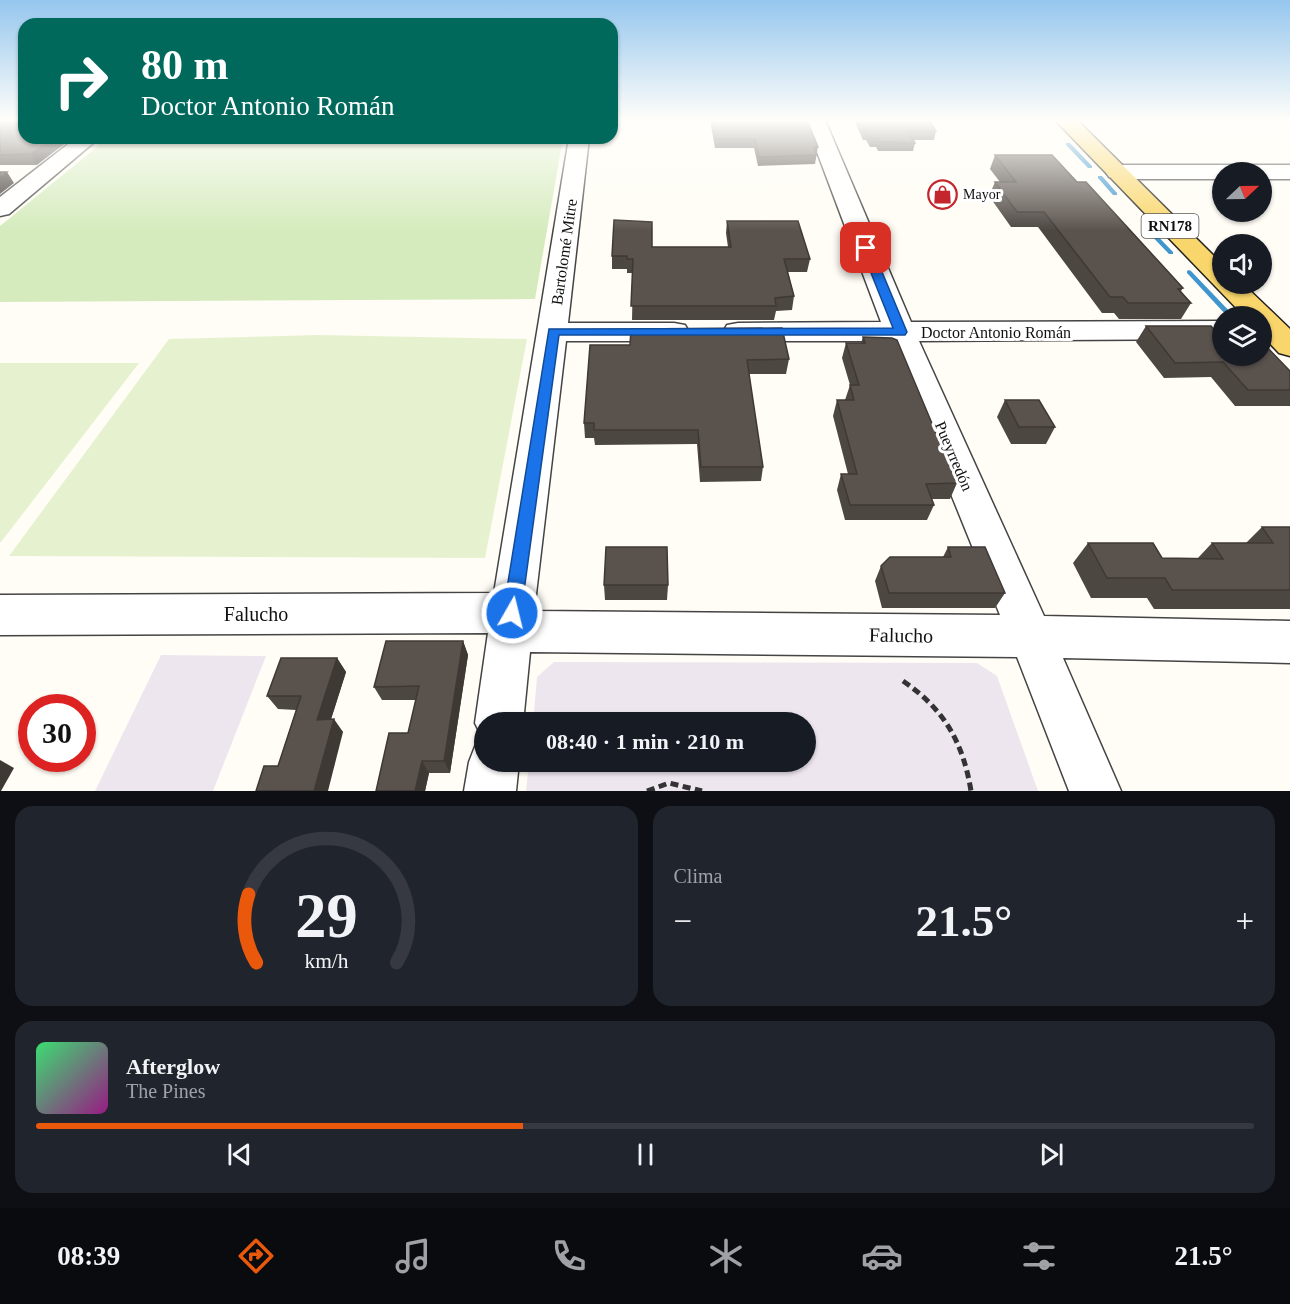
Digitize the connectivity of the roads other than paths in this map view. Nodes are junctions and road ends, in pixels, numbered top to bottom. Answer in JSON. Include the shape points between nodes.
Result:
{"nodes":[{"id":1,"x":65,"y":157,"type":"edge"},
{"id":2,"x":576,"y":157,"type":"edge"},
{"id":3,"x":830,"y":157,"type":"edge"},
{"id":4,"x":1102,"y":157,"type":"edge"},
{"id":5,"x":1117,"y":172,"type":"junction"},
{"id":6,"x":1290,"y":172,"type":"edge"},
{"id":7,"x":11,"y":174,"type":"dead end"},
{"id":8,"x":44,"y":174,"type":"junction"},
{"id":9,"x":0,"y":209,"type":"edge"},
{"id":10,"x":1212,"y":269,"type":"edge"},
{"id":11,"x":1237,"y":294,"type":"edge"},
{"id":12,"x":1273,"y":328,"type":"edge"},
{"id":13,"x":1212,"y":330,"type":"edge"},
{"id":14,"x":553,"y":332,"type":"junction"},
{"id":15,"x":900,"y":332,"type":"junction"},
{"id":16,"x":2,"y":617,"type":"edge"},
{"id":17,"x":512,"y":622,"type":"junction"},
{"id":18,"x":1031,"y":636,"type":"junction"},
{"id":19,"x":1290,"y":642,"type":"edge"},
{"id":20,"x":500,"y":712,"type":"edge"},
{"id":21,"x":493,"y":772,"type":"edge"},
{"id":22,"x":490,"y":791,"type":"edge"},
{"id":23,"x":1095,"y":791,"type":"edge"}],
"edges":[{"from":1,"to":8,"type":"street"},
{"from":2,"to":14,"type":"street","name":"Bartolomé Mitre"},
{"from":3,"to":15,"type":"street","name":"Pueyrredón"},
{"from":4,"to":5,"type":"main road","number":"RN178"},
{"from":5,"to":6,"type":"street"},
{"from":5,"to":10,"type":"main road","number":"RN178"},
{"from":7,"to":8,"type":"street"},
{"from":8,"to":9,"type":"street"},
{"from":11,"to":12,"type":"main road"},
{"from":13,"to":15,"type":"street","name":"Doctor Antonio Román"},
{"from":14,"to":15,"type":"street","name":"Doctor Antonio Román"},
{"from":14,"to":17,"type":"street","name":"Bartolomé Mitre"},
{"from":15,"to":18,"type":"street","name":"Pueyrredón"},
{"from":16,"to":17,"type":"street","name":"Falucho"},
{"from":17,"to":18,"type":"street","name":"Falucho"},
{"from":17,"to":20,"type":"street","name":"Bartolomé Mitre"},
{"from":18,"to":19,"type":"street","name":"Falucho"},
{"from":18,"to":23,"type":"street","name":"Pueyrredón"},
{"from":21,"to":22,"type":"street"}]}
